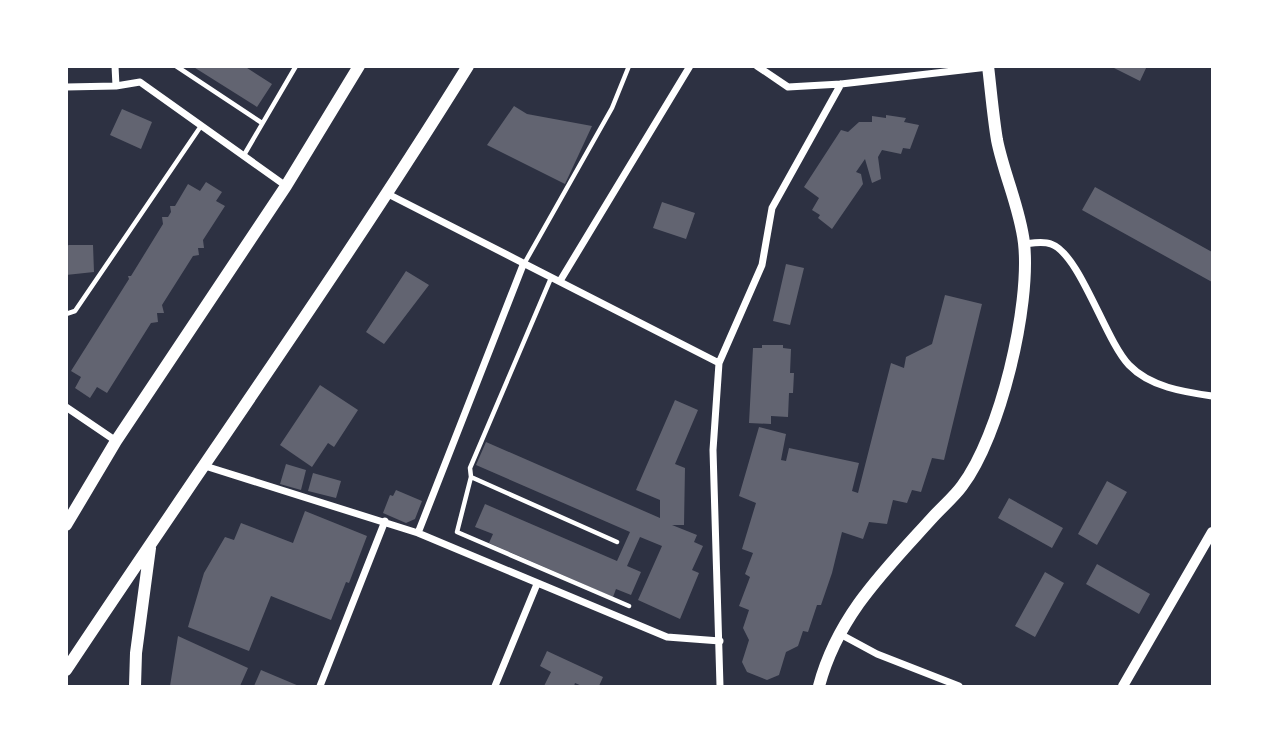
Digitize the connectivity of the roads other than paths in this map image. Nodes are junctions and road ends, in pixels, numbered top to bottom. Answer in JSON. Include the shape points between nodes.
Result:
{"nodes":[{"id":1,"x":115,"y":66,"type":"edge"},
{"id":2,"x":176,"y":66,"type":"edge"},
{"id":3,"x":359,"y":66,"type":"edge"},
{"id":4,"x":468,"y":66,"type":"edge"},
{"id":5,"x":629,"y":66,"type":"edge"},
{"id":6,"x":690,"y":66,"type":"edge"},
{"id":7,"x":757,"y":66,"type":"edge"},
{"id":8,"x":988,"y":67,"type":"edge"},
{"id":9,"x":293,"y":68,"type":"edge"},
{"id":10,"x":841,"y":83,"type":"junction"},
{"id":11,"x":116,"y":86,"type":"junction"},
{"id":12,"x":66,"y":87,"type":"edge"},
{"id":13,"x":262,"y":123,"type":"junction"},
{"id":14,"x":201,"y":125,"type":"junction"},
{"id":15,"x":244,"y":155,"type":"junction"},
{"id":16,"x":286,"y":186,"type":"junction"},
{"id":17,"x":388,"y":194,"type":"junction"},
{"id":18,"x":1024,"y":244,"type":"junction"},
{"id":19,"x":523,"y":265,"type":"junction"},
{"id":20,"x":556,"y":279,"type":"junction"},
{"id":21,"x":66,"y":314,"type":"edge"},
{"id":22,"x":719,"y":363,"type":"junction"},
{"id":23,"x":1213,"y":396,"type":"edge"},
{"id":24,"x":66,"y":407,"type":"edge"},
{"id":25,"x":116,"y":441,"type":"junction"},
{"id":26,"x":205,"y":466,"type":"junction"},
{"id":27,"x":471,"y":477,"type":"junction"},
{"id":28,"x":82,"y":498,"type":"junction"},
{"id":29,"x":66,"y":507,"type":"edge"},
{"id":30,"x":385,"y":521,"type":"junction"},
{"id":31,"x":66,"y":525,"type":"edge"},
{"id":32,"x":1213,"y":532,"type":"edge"},
{"id":33,"x":418,"y":533,"type":"junction"},
{"id":34,"x":617,"y":542,"type":"dead end"},
{"id":35,"x":151,"y":543,"type":"junction"},
{"id":36,"x":549,"y":572,"type":"junction"},
{"id":37,"x":540,"y":585,"type":"junction"},
{"id":38,"x":629,"y":606,"type":"dead end"},
{"id":39,"x":840,"y":634,"type":"junction"},
{"id":40,"x":720,"y":641,"type":"junction"},
{"id":41,"x":66,"y":670,"type":"edge"},
{"id":42,"x":135,"y":687,"type":"edge"},
{"id":43,"x":320,"y":687,"type":"edge"},
{"id":44,"x":495,"y":687,"type":"edge"},
{"id":45,"x":720,"y":687,"type":"edge"},
{"id":46,"x":819,"y":687,"type":"edge"},
{"id":47,"x":959,"y":687,"type":"edge"},
{"id":48,"x":1123,"y":687,"type":"edge"}],
"edges":[{"from":1,"to":11,"type":"street"},
{"from":2,"to":13,"type":"lane"},
{"from":3,"to":16,"type":"main road"},
{"from":4,"to":17,"type":"main road"},
{"from":5,"to":19,"type":"lane","via":[[612,108]]},
{"from":6,"to":20,"type":"street"},
{"from":7,"to":10,"type":"street","via":[[788,87]]},
{"from":8,"to":10,"type":"street"},
{"from":8,"to":18,"type":"main road","via":[[998,140]]},
{"from":9,"to":13,"type":"lane"},
{"from":10,"to":22,"type":"street","via":[[772,208],[762,265]]},
{"from":11,"to":12,"type":"street"},
{"from":11,"to":14,"type":"street","via":[[139,82]]},
{"from":13,"to":15,"type":"lane"},
{"from":14,"to":15,"type":"street"},
{"from":14,"to":21,"type":"lane","via":[[75,311]]},
{"from":15,"to":16,"type":"street"},
{"from":16,"to":25,"type":"main road"},
{"from":17,"to":19,"type":"street"},
{"from":17,"to":26,"type":"main road"},
{"from":18,"to":23,"type":"street","via":[[1058,248],[1072,264],[1126,363],[1157,383]]},
{"from":18,"to":39,"type":"main road","via":[[1019,325],[997,416],[975,464],[962,486],[862,596]]},
{"from":19,"to":20,"type":"street"},
{"from":19,"to":33,"type":"street"},
{"from":20,"to":22,"type":"street"},
{"from":20,"to":27,"type":"lane","via":[[470,468]]},
{"from":22,"to":40,"type":"street","via":[[713,450]]},
{"from":24,"to":25,"type":"street"},
{"from":25,"to":28,"type":"main road"},
{"from":26,"to":30,"type":"street"},
{"from":26,"to":35,"type":"main road"},
{"from":27,"to":34,"type":"lane"},
{"from":27,"to":36,"type":"lane","via":[[457,532]]},
{"from":28,"to":29,"type":"main road"},
{"from":28,"to":31,"type":"main road"},
{"from":30,"to":33,"type":"street"},
{"from":30,"to":43,"type":"street"},
{"from":32,"to":48,"type":"street"},
{"from":33,"to":37,"type":"street"},
{"from":35,"to":41,"type":"main road"},
{"from":35,"to":42,"type":"main road"},
{"from":36,"to":37,"type":"lane"},
{"from":36,"to":38,"type":"lane"},
{"from":37,"to":40,"type":"street","via":[[667,637]]},
{"from":37,"to":44,"type":"street"},
{"from":39,"to":46,"type":"main road"},
{"from":39,"to":47,"type":"street"},
{"from":40,"to":45,"type":"street"}]}
